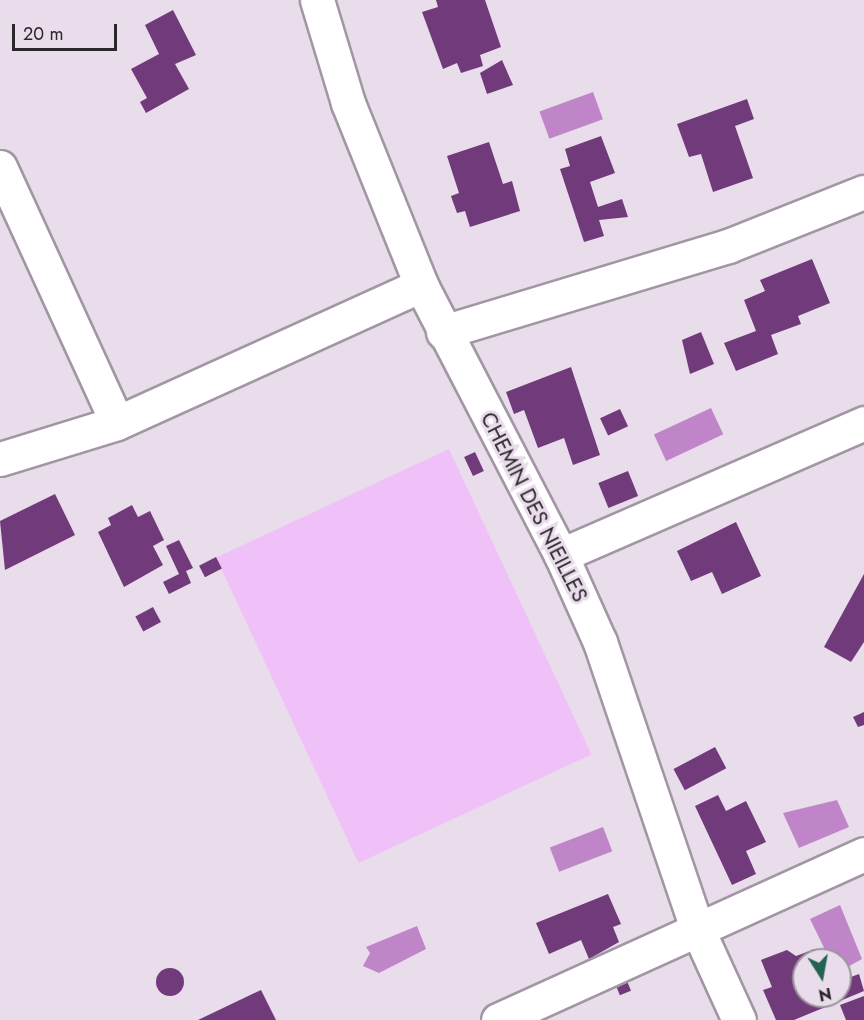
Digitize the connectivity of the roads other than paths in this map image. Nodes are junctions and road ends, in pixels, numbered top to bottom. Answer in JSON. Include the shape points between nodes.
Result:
{"nodes":[{"id":1,"x":317,"y":0,"type":"edge"},
{"id":2,"x":0,"y":167,"type":"edge"},
{"id":3,"x":864,"y":192,"type":"edge"},
{"id":4,"x":421,"y":285,"type":"junction"},
{"id":5,"x":443,"y":332,"type":"junction"},
{"id":6,"x":117,"y":423,"type":"junction"},
{"id":7,"x":864,"y":423,"type":"edge"},
{"id":8,"x":0,"y":459,"type":"edge"},
{"id":9,"x":561,"y":555,"type":"junction"},
{"id":10,"x":864,"y":854,"type":"edge"},
{"id":11,"x":697,"y":928,"type":"junction"},
{"id":12,"x":498,"y":1020,"type":"edge"},
{"id":13,"x":739,"y":1020,"type":"edge"}],
"edges":[{"from":1,"to":4,"type":"street","name":"CHEMIN DES NIEILLES","via":[[348,103]]},
{"from":2,"to":6,"type":"street"},
{"from":3,"to":5,"type":"street","via":[[728,246]]},
{"from":4,"to":5,"type":"street","name":"CHEMIN DES NIEILLES"},
{"from":4,"to":6,"type":"street"},
{"from":5,"to":9,"type":"street","name":"CHEMIN DES NIEILLES"},
{"from":6,"to":8,"type":"street"},
{"from":7,"to":9,"type":"street"},
{"from":9,"to":11,"type":"street","name":"CHEMIN DES NIEILLES","via":[[600,642]]},
{"from":10,"to":11,"type":"street"},
{"from":11,"to":12,"type":"street"},
{"from":11,"to":13,"type":"street","name":"CHEMIN DES NIEILLES"}]}
